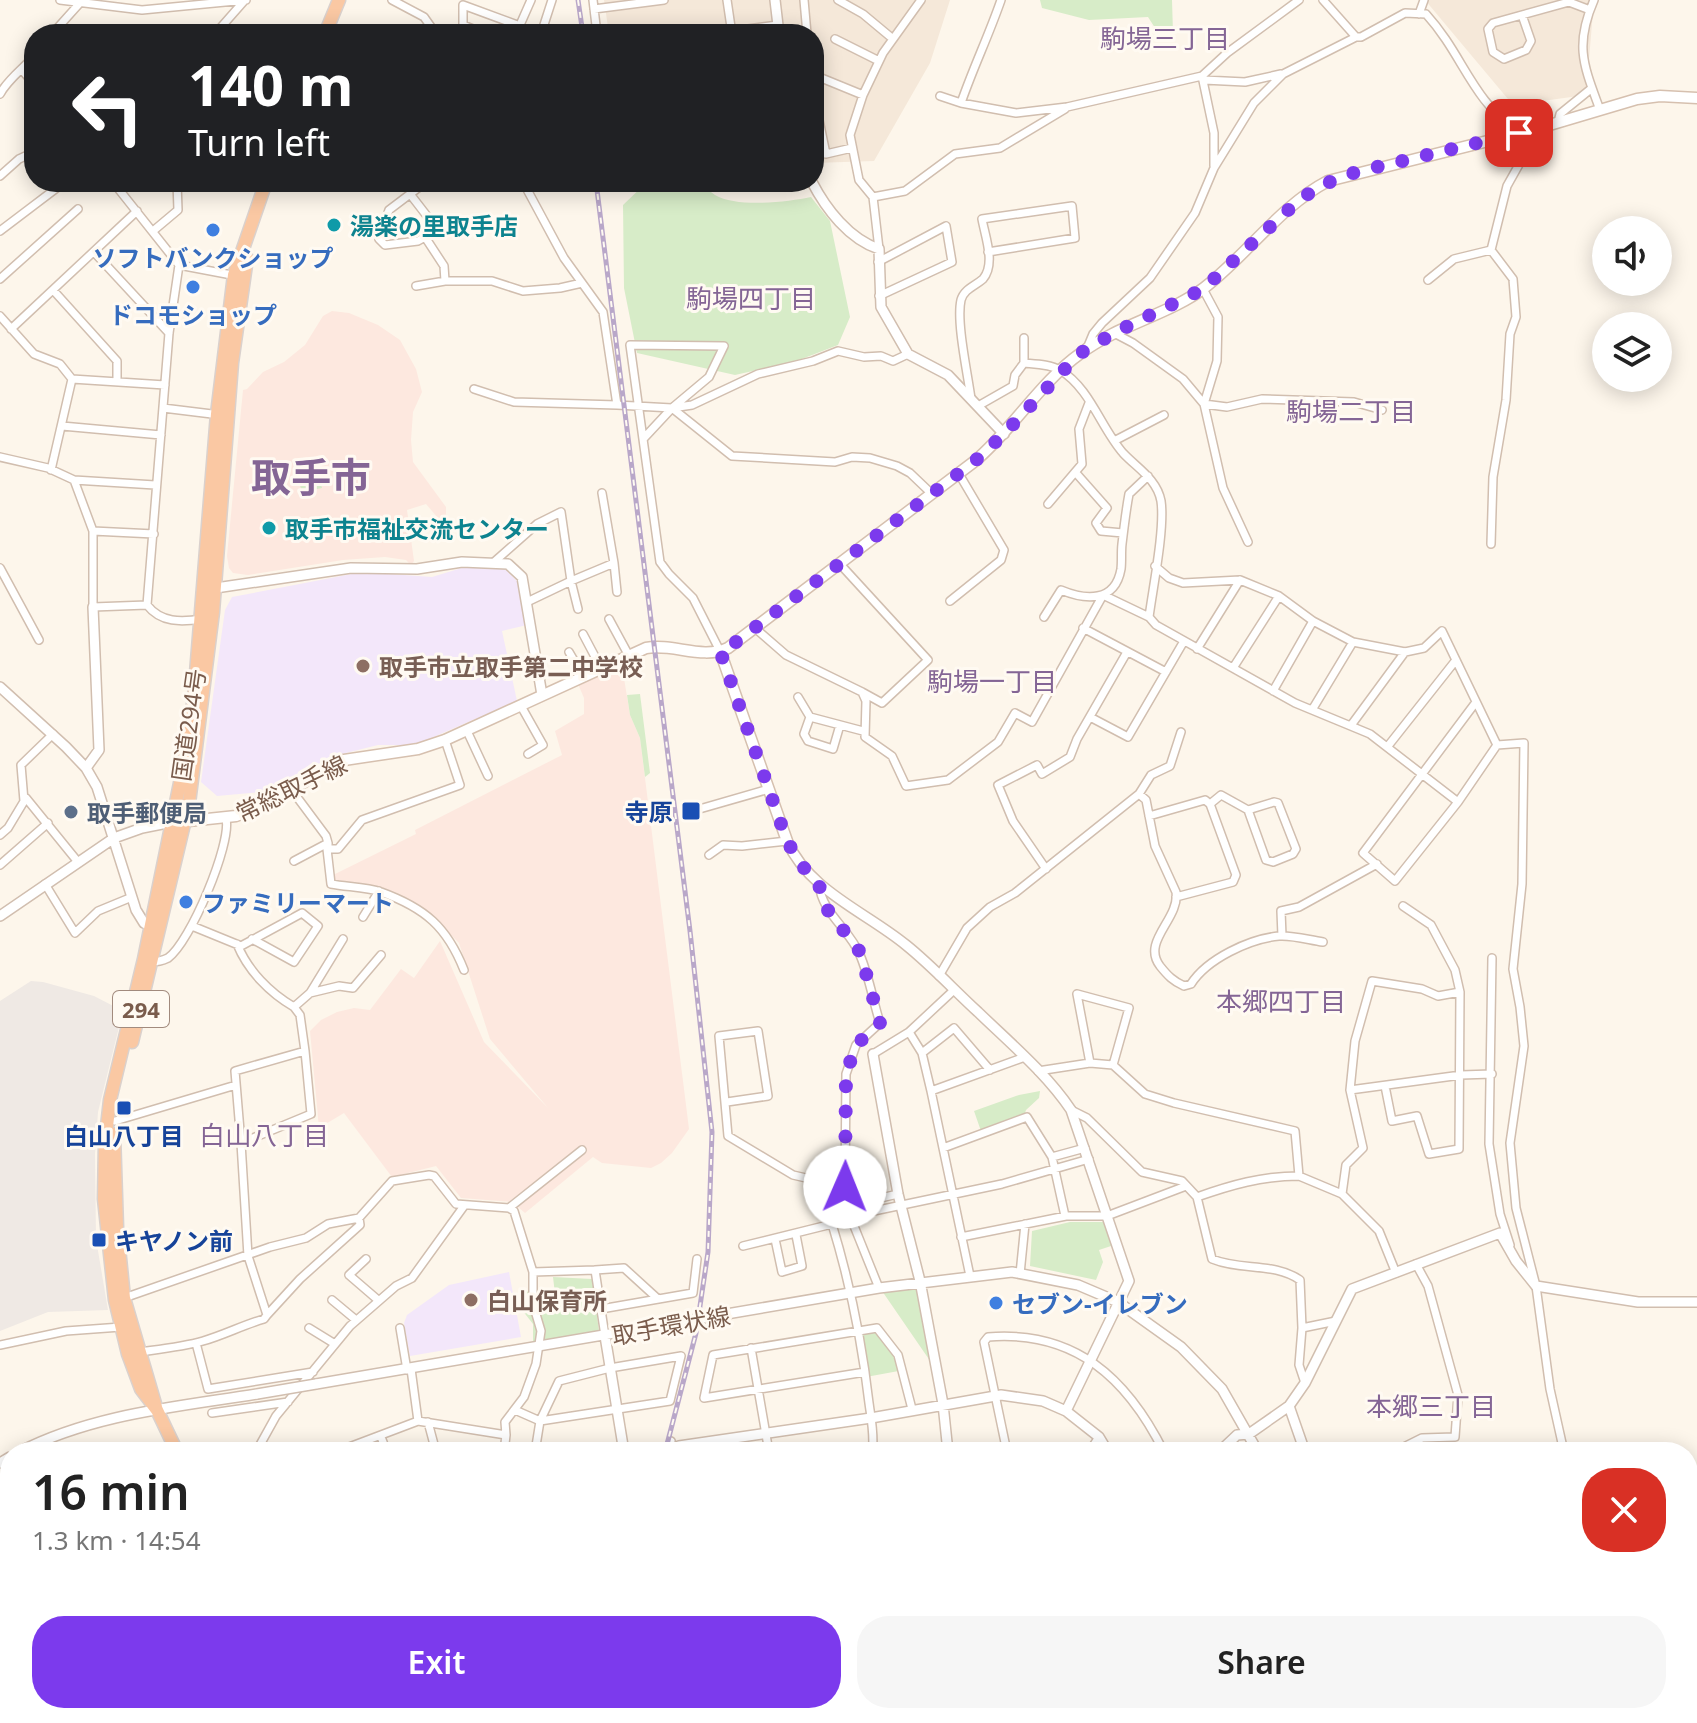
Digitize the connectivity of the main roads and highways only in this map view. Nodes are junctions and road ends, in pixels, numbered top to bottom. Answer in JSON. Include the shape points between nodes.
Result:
{"nodes":[{"id":1,"x":339,"y":0,"type":"edge"},
{"id":2,"x":329,"y":24,"type":"edge"},
{"id":3,"x":1697,"y":98,"type":"edge"},
{"id":4,"x":263,"y":192,"type":"edge"},
{"id":5,"x":210,"y":589,"type":"junction"},
{"id":6,"x":720,"y":651,"type":"junction"},
{"id":7,"x":179,"y":822,"type":"junction"},
{"id":8,"x":787,"y":841,"type":"road end"},
{"id":9,"x":148,"y":962,"type":"junction"},
{"id":10,"x":157,"y":1410,"type":"junction"},
{"id":11,"x":172,"y":1442,"type":"edge"}],
"edges":[{"from":1,"to":2,"type":"highway"},
{"from":3,"to":6,"type":"main road","via":[[1649,96],[1328,181],[1302,197],[1203,289],[1087,348],[959,474]]},
{"from":4,"to":5,"type":"highway","name":"国道294号","number":"294","via":[[239,276],[222,415]]},
{"from":5,"to":7,"type":"highway","name":"国道294号","number":"294"},
{"from":5,"to":7,"type":"highway","name":"国道294号","number":"294"},
{"from":6,"to":7,"type":"main road","name":"常総取手線","via":[[659,646],[628,654],[445,740],[344,760],[259,807],[226,819]]},
{"from":6,"to":8,"type":"main road"},
{"from":7,"to":9,"type":"highway","name":"国道294号","number":"294"},
{"from":7,"to":9,"type":"highway","name":"国道294号","number":"294","via":[[151,926]]},
{"from":9,"to":10,"type":"highway","name":"国道294号","number":"294","via":[[115,1121],[115,1200],[124,1298]]},
{"from":9,"to":10,"type":"highway","name":"国道294号","number":"294","via":[[112,1091],[105,1144],[106,1229],[121,1327],[141,1389]]},
{"from":10,"to":11,"type":"highway","name":"国道294号","number":"294"}]}
